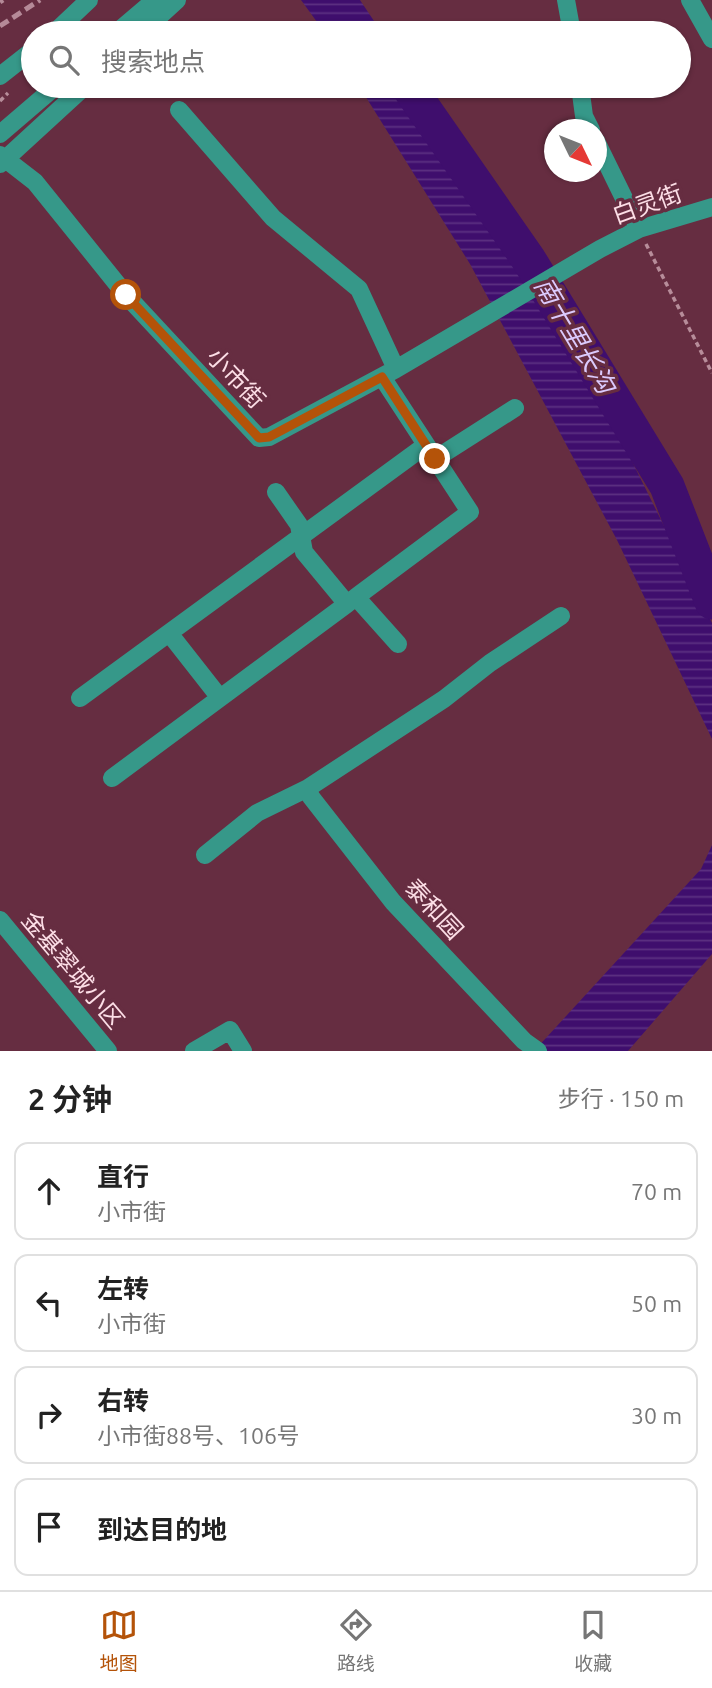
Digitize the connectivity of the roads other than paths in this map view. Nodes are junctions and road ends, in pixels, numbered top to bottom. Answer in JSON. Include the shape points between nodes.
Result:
{"nodes":[{"id":1,"x":89,"y":0,"type":"edge"},
{"id":2,"x":155,"y":0,"type":"edge"},
{"id":3,"x":177,"y":0,"type":"edge"},
{"id":4,"x":566,"y":0,"type":"edge"},
{"id":5,"x":690,"y":0,"type":"edge"},
{"id":6,"x":67,"y":21,"type":"edge"},
{"id":7,"x":131,"y":21,"type":"edge"},
{"id":8,"x":154,"y":21,"type":"edge"},
{"id":9,"x":570,"y":21,"type":"edge"},
{"id":10,"x":712,"y":39,"type":"edge"},
{"id":11,"x":21,"y":59,"type":"edge"},
{"id":12,"x":0,"y":76,"type":"edge"},
{"id":13,"x":42,"y":98,"type":"edge"},
{"id":14,"x":72,"y":98,"type":"edge"},
{"id":15,"x":582,"y":98,"type":"edge"},
{"id":16,"x":179,"y":110,"type":"dead end"},
{"id":17,"x":586,"y":119,"type":"edge"},
{"id":18,"x":0,"y":134,"type":"edge"},
{"id":19,"x":2,"y":160,"type":"edge"},
{"id":20,"x":607,"y":162,"type":"edge"},
{"id":21,"x":712,"y":207,"type":"edge"},
{"id":22,"x":639,"y":229,"type":"junction"},
{"id":23,"x":600,"y":249,"type":"joint"},
{"id":24,"x":389,"y":373,"type":"junction"},
{"id":25,"x":515,"y":408,"type":"dead end"},
{"id":26,"x":431,"y":452,"type":"junction"},
{"id":27,"x":276,"y":492,"type":"dead end"},
{"id":28,"x":351,"y":600,"type":"junction"},
{"id":29,"x":561,"y":616,"type":"dead end"},
{"id":30,"x":169,"y":633,"type":"junction"},
{"id":31,"x":398,"y":644,"type":"dead end"},
{"id":32,"x":80,"y":698,"type":"dead end"},
{"id":33,"x":220,"y":698,"type":"junction"},
{"id":34,"x":112,"y":778,"type":"dead end"},
{"id":35,"x":308,"y":788,"type":"junction"},
{"id":36,"x":205,"y":855,"type":"dead end"},
{"id":37,"x":0,"y":920,"type":"edge"},
{"id":38,"x":108,"y":1051,"type":"edge"},
{"id":39,"x":194,"y":1051,"type":"edge"},
{"id":40,"x":243,"y":1051,"type":"edge"},
{"id":41,"x":538,"y":1051,"type":"edge"}],
"edges":[{"from":1,"to":6,"type":"street"},
{"from":2,"to":7,"type":"street"},
{"from":3,"to":8,"type":"street"},
{"from":4,"to":9,"type":"street"},
{"from":5,"to":10,"type":"street"},
{"from":11,"to":12,"type":"street"},
{"from":13,"to":18,"type":"street"},
{"from":14,"to":19,"type":"street"},
{"from":15,"to":17,"type":"street"},
{"from":16,"to":24,"type":"street","via":[[273,218],[359,289]]},
{"from":19,"to":24,"type":"street","name":"小市街","via":[[36,181],[126,295],[259,438],[269,437]]},
{"from":20,"to":22,"type":"street"},
{"from":21,"to":22,"type":"street","name":"白灵街"},
{"from":22,"to":23,"type":"street","name":"白灵街"},
{"from":23,"to":24,"type":"street","name":"小市街"},
{"from":24,"to":26,"type":"street"},
{"from":25,"to":26,"type":"street"},
{"from":26,"to":28,"type":"street","via":[[470,512]]},
{"from":26,"to":30,"type":"street"},
{"from":27,"to":28,"type":"street","via":[[299,525],[304,552]]},
{"from":28,"to":31,"type":"street"},
{"from":28,"to":33,"type":"street"},
{"from":29,"to":35,"type":"street"},
{"from":30,"to":32,"type":"street"},
{"from":30,"to":33,"type":"street"},
{"from":33,"to":34,"type":"street"},
{"from":35,"to":36,"type":"street","via":[[257,813]]},
{"from":35,"to":41,"type":"street","name":"泰和园","via":[[393,902]]},
{"from":37,"to":38,"type":"street","name":"金基翠城小区"},
{"from":39,"to":40,"type":"street","via":[[230,1030]]}]}
